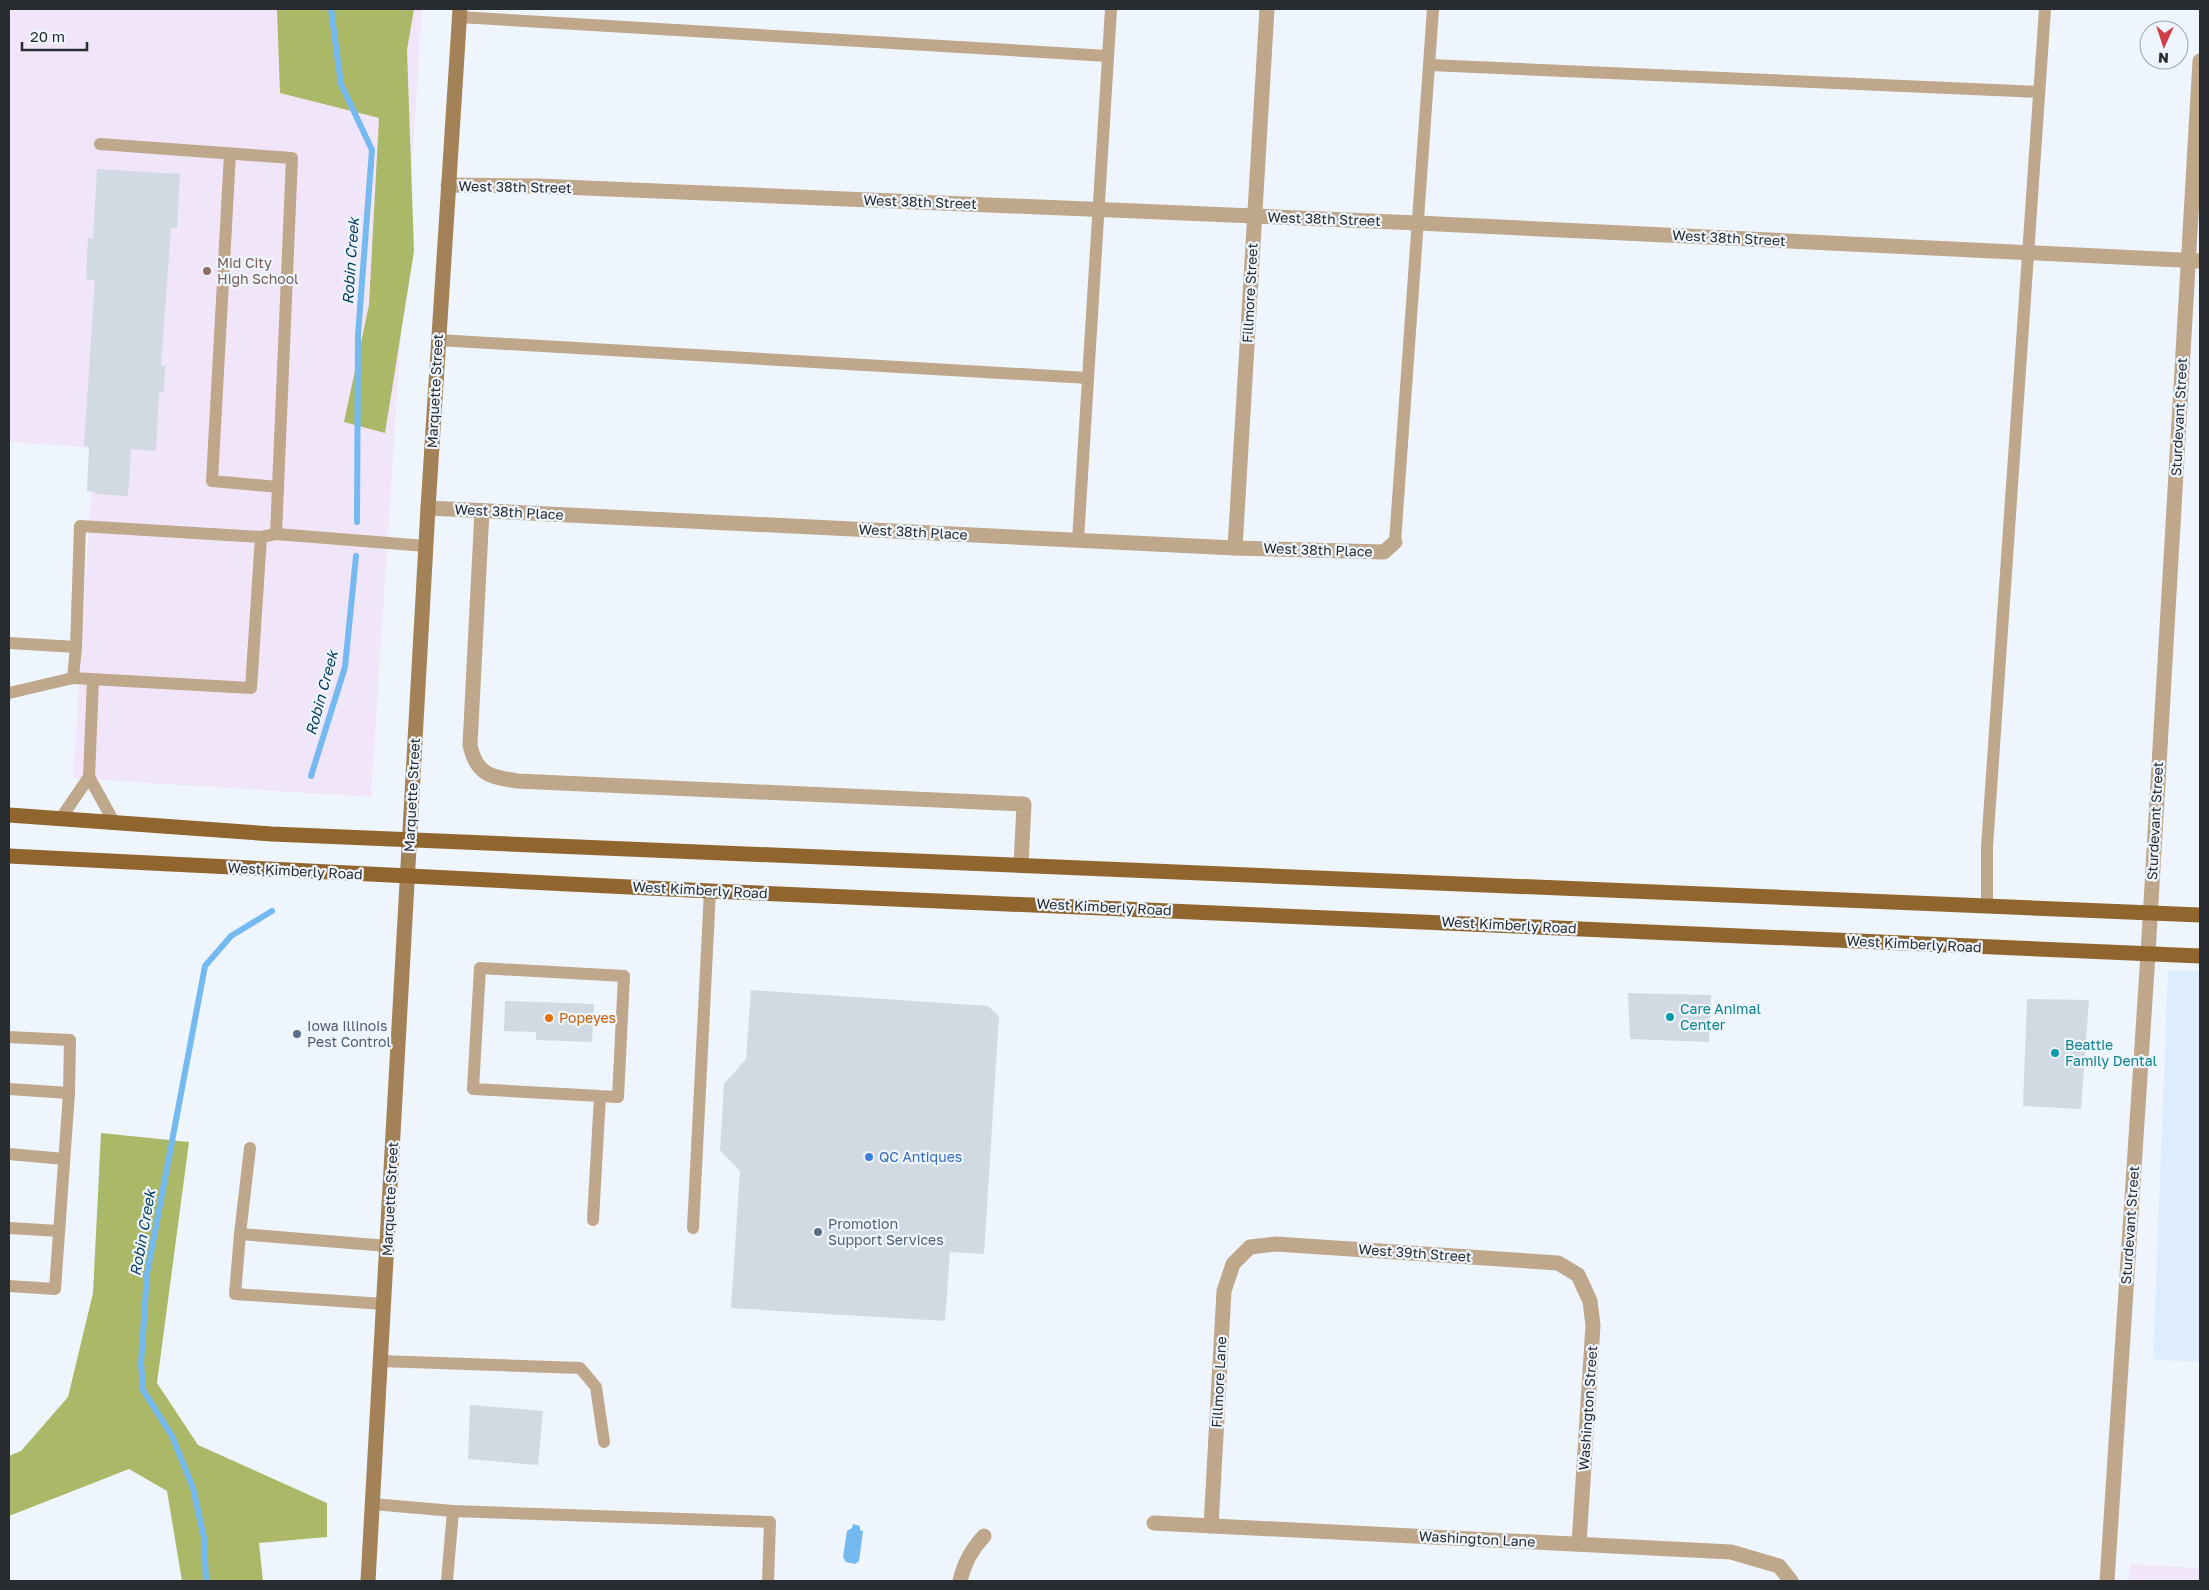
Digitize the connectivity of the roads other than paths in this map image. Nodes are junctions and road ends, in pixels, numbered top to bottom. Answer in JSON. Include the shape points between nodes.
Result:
{"nodes":[{"id":1,"x":1111,"y":9,"type":"edge"},
{"id":2,"x":1268,"y":9,"type":"edge"},
{"id":3,"x":1433,"y":9,"type":"edge"},
{"id":4,"x":2045,"y":9,"type":"edge"},
{"id":5,"x":459,"y":13,"type":"edge"},
{"id":6,"x":1108,"y":56,"type":"junction"},
{"id":7,"x":2200,"y":61,"type":"edge"},
{"id":8,"x":1430,"y":65,"type":"junction"},
{"id":9,"x":2040,"y":92,"type":"junction"},
{"id":10,"x":100,"y":144,"type":"dead end"},
{"id":11,"x":230,"y":154,"type":"junction"},
{"id":12,"x":448,"y":186,"type":"junction"},
{"id":13,"x":1098,"y":210,"type":"junction"},
{"id":14,"x":1255,"y":216,"type":"junction"},
{"id":15,"x":1418,"y":223,"type":"junction"},
{"id":16,"x":2028,"y":252,"type":"junction"},
{"id":17,"x":2194,"y":261,"type":"edge"},
{"id":18,"x":438,"y":340,"type":"junction"},
{"id":19,"x":1088,"y":378,"type":"junction"},
{"id":20,"x":278,"y":487,"type":"junction"},
{"id":21,"x":428,"y":508,"type":"junction"},
{"id":22,"x":482,"y":511,"type":"junction"},
{"id":23,"x":276,"y":534,"type":"junction"},
{"id":24,"x":261,"y":537,"type":"junction"},
{"id":25,"x":1078,"y":540,"type":"junction"},
{"id":26,"x":1395,"y":542,"type":"joint"},
{"id":27,"x":426,"y":546,"type":"junction"},
{"id":28,"x":1235,"y":548,"type":"junction"},
{"id":29,"x":9,"y":643,"type":"edge"},
{"id":30,"x":76,"y":647,"type":"junction"},
{"id":31,"x":74,"y":678,"type":"junction"},
{"id":32,"x":93,"y":680,"type":"junction"},
{"id":33,"x":9,"y":693,"type":"edge"},
{"id":34,"x":89,"y":777,"type":"junction"},
{"id":35,"x":9,"y":815,"type":"edge"},
{"id":36,"x":61,"y":818,"type":"junction"},
{"id":37,"x":114,"y":822,"type":"junction"},
{"id":38,"x":410,"y":840,"type":"junction"},
{"id":39,"x":9,"y":856,"type":"edge"},
{"id":40,"x":1021,"y":865,"type":"junction"},
{"id":41,"x":408,"y":876,"type":"junction"},
{"id":42,"x":710,"y":891,"type":"junction"},
{"id":43,"x":1987,"y":904,"type":"junction"},
{"id":44,"x":2150,"y":912,"type":"junction"},
{"id":45,"x":2200,"y":915,"type":"edge"},
{"id":46,"x":2148,"y":954,"type":"junction"},
{"id":47,"x":2200,"y":956,"type":"edge"},
{"id":48,"x":9,"y":1037,"type":"edge"},
{"id":49,"x":9,"y":1089,"type":"edge"},
{"id":50,"x":68,"y":1093,"type":"junction"},
{"id":51,"x":600,"y":1096,"type":"junction"},
{"id":52,"x":250,"y":1148,"type":"dead end"},
{"id":53,"x":9,"y":1154,"type":"edge"},
{"id":54,"x":64,"y":1159,"type":"junction"},
{"id":55,"x":593,"y":1220,"type":"dead end"},
{"id":56,"x":9,"y":1228,"type":"edge"},
{"id":57,"x":693,"y":1228,"type":"dead end"},
{"id":58,"x":59,"y":1231,"type":"junction"},
{"id":59,"x":240,"y":1234,"type":"junction"},
{"id":60,"x":388,"y":1246,"type":"junction"},
{"id":61,"x":1250,"y":1247,"type":"joint"},
{"id":62,"x":1578,"y":1274,"type":"joint"},
{"id":63,"x":9,"y":1286,"type":"edge"},
{"id":64,"x":384,"y":1304,"type":"junction"},
{"id":65,"x":381,"y":1361,"type":"junction"},
{"id":66,"x":604,"y":1442,"type":"dead end"},
{"id":67,"x":374,"y":1504,"type":"junction"},
{"id":68,"x":453,"y":1511,"type":"junction"},
{"id":69,"x":1154,"y":1523,"type":"dead end"},
{"id":70,"x":1211,"y":1526,"type":"junction"},
{"id":71,"x":984,"y":1536,"type":"dead end"},
{"id":72,"x":1579,"y":1544,"type":"junction"},
{"id":73,"x":368,"y":1581,"type":"edge"},
{"id":74,"x":447,"y":1581,"type":"edge"},
{"id":75,"x":768,"y":1581,"type":"edge"},
{"id":76,"x":960,"y":1581,"type":"edge"},
{"id":77,"x":1790,"y":1581,"type":"edge"},
{"id":78,"x":2107,"y":1581,"type":"edge"}],
"edges":[{"from":1,"to":6,"type":"lane"},
{"from":2,"to":14,"type":"street","name":"Fillmore Street"},
{"from":3,"to":8,"type":"lane"},
{"from":4,"to":9,"type":"lane"},
{"from":5,"to":6,"type":"lane"},
{"from":5,"to":12,"type":"main road","name":"Marquette Street"},
{"from":6,"to":13,"type":"lane"},
{"from":7,"to":17,"type":"street","name":"Sturdevant Street"},
{"from":8,"to":9,"type":"lane"},
{"from":8,"to":15,"type":"lane"},
{"from":9,"to":16,"type":"lane"},
{"from":10,"to":11,"type":"lane"},
{"from":11,"to":20,"type":"lane","via":[[292,158]]},
{"from":11,"to":20,"type":"lane","via":[[212,481]]},
{"from":12,"to":13,"type":"street","name":"West 38th Street","via":[[538,186]]},
{"from":12,"to":18,"type":"main road","name":"Marquette Street"},
{"from":13,"to":14,"type":"street","name":"West 38th Street"},
{"from":13,"to":19,"type":"lane"},
{"from":14,"to":15,"type":"street","name":"West 38th Street"},
{"from":14,"to":28,"type":"street","name":"Fillmore Street"},
{"from":15,"to":16,"type":"street","name":"West 38th Street"},
{"from":15,"to":26,"type":"lane"},
{"from":16,"to":17,"type":"street","name":"West 38th Street"},
{"from":16,"to":43,"type":"lane","via":[[1987,847]]},
{"from":17,"to":44,"type":"street","name":"Sturdevant Street"},
{"from":18,"to":19,"type":"lane"},
{"from":18,"to":21,"type":"main road","name":"Marquette Street"},
{"from":19,"to":25,"type":"lane"},
{"from":20,"to":23,"type":"lane"},
{"from":21,"to":22,"type":"street","name":"West 38th Place"},
{"from":21,"to":27,"type":"main road","name":"Marquette Street"},
{"from":22,"to":25,"type":"street","name":"West 38th Place"},
{"from":22,"to":40,"type":"street","via":[[470,745],[473,759],[481,770],[494,777],[517,781],[1024,804]]},
{"from":23,"to":24,"type":"lane"},
{"from":23,"to":27,"type":"lane"},
{"from":24,"to":30,"type":"lane","via":[[80,526]]},
{"from":24,"to":32,"type":"lane","via":[[251,688]]},
{"from":25,"to":28,"type":"street","name":"West 38th Place"},
{"from":26,"to":28,"type":"street","name":"West 38th Place","via":[[1384,552]]},
{"from":27,"to":38,"type":"main road","name":"Marquette Street"},
{"from":29,"to":30,"type":"lane"},
{"from":30,"to":31,"type":"lane"},
{"from":31,"to":32,"type":"lane"},
{"from":31,"to":33,"type":"lane"},
{"from":32,"to":34,"type":"lane"},
{"from":34,"to":36,"type":"lane"},
{"from":34,"to":37,"type":"lane"},
{"from":35,"to":36,"type":"main road"},
{"from":36,"to":37,"type":"main road"},
{"from":37,"to":38,"type":"main road"},
{"from":38,"to":40,"type":"main road"},
{"from":38,"to":41,"type":"main road","name":"Marquette Street"},
{"from":39,"to":41,"type":"main road","name":"West Kimberly Road"},
{"from":40,"to":43,"type":"main road"},
{"from":41,"to":42,"type":"main road","name":"West Kimberly Road"},
{"from":41,"to":60,"type":"main road","name":"Marquette Street"},
{"from":42,"to":46,"type":"main road","name":"West Kimberly Road"},
{"from":42,"to":57,"type":"lane"},
{"from":43,"to":44,"type":"main road"},
{"from":44,"to":45,"type":"main road"},
{"from":44,"to":46,"type":"street","name":"Sturdevant Street"},
{"from":46,"to":47,"type":"main road","name":"West Kimberly Road"},
{"from":46,"to":78,"type":"street","name":"Sturdevant Street"},
{"from":48,"to":50,"type":"lane","via":[[70,1040]]},
{"from":49,"to":50,"type":"lane"},
{"from":50,"to":54,"type":"lane"},
{"from":51,"to":51,"type":"lane","via":[[473,1089],[480,968],[624,976],[618,1097]]},
{"from":51,"to":55,"type":"lane"},
{"from":52,"to":59,"type":"lane"},
{"from":53,"to":54,"type":"lane"},
{"from":54,"to":58,"type":"lane"},
{"from":56,"to":58,"type":"lane"},
{"from":58,"to":63,"type":"lane","via":[[55,1289]]},
{"from":59,"to":60,"type":"lane"},
{"from":59,"to":64,"type":"lane","via":[[235,1294]]},
{"from":60,"to":64,"type":"main road","name":"Marquette Street"},
{"from":61,"to":62,"type":"street","name":"West 39th Street","via":[[1276,1244],[1558,1263]]},
{"from":61,"to":70,"type":"street","name":"Fillmore Lane","via":[[1233,1264],[1224,1291]]},
{"from":62,"to":72,"type":"street","name":"Washington Street","via":[[1590,1301],[1593,1325]]},
{"from":64,"to":65,"type":"main road","name":"Marquette Street"},
{"from":65,"to":66,"type":"lane","via":[[580,1368],[596,1387]]},
{"from":65,"to":67,"type":"main road","name":"Marquette Street"},
{"from":67,"to":68,"type":"lane"},
{"from":67,"to":73,"type":"main road","name":"Marquette Street"},
{"from":68,"to":74,"type":"lane"},
{"from":68,"to":75,"type":"lane","via":[[770,1522]]},
{"from":69,"to":70,"type":"street","name":"Washington Lane"},
{"from":70,"to":72,"type":"street","name":"Washington Lane"},
{"from":71,"to":76,"type":"street","via":[[971,1550]]},
{"from":72,"to":77,"type":"street","name":"Washington Lane","via":[[1732,1552],[1779,1566]]}]}
